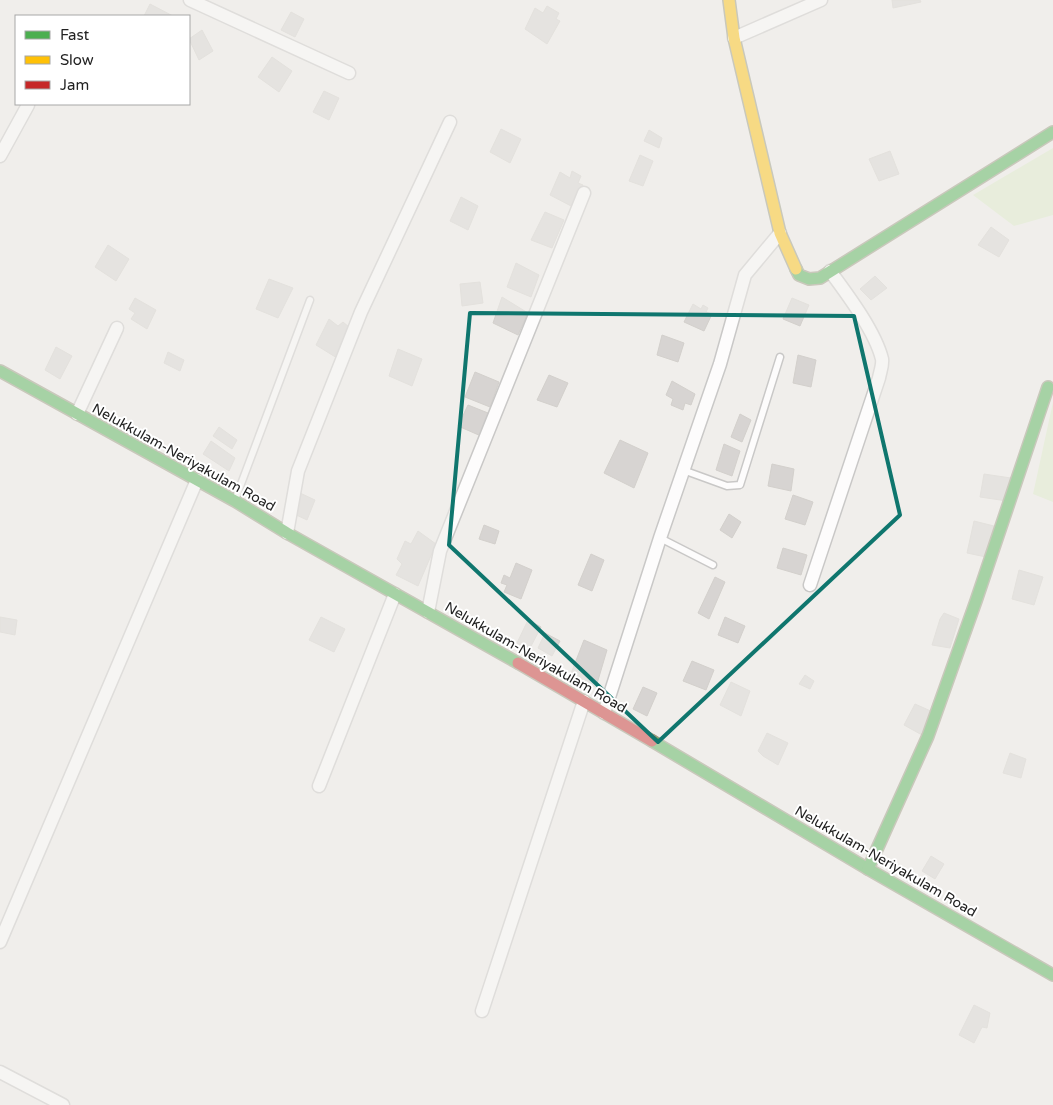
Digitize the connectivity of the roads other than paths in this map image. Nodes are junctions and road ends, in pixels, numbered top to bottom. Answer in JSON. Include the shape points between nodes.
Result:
{"nodes":[{"id":1,"x":190,"y":0,"type":"edge"},
{"id":2,"x":728,"y":0,"type":"edge"},
{"id":3,"x":821,"y":0,"type":"edge"},
{"id":4,"x":734,"y":38,"type":"junction"},
{"id":5,"x":349,"y":73,"type":"dead end"},
{"id":6,"x":28,"y":105,"type":"edge"},
{"id":7,"x":450,"y":122,"type":"dead end"},
{"id":8,"x":1053,"y":132,"type":"edge"},
{"id":9,"x":0,"y":156,"type":"edge"},
{"id":10,"x":584,"y":193,"type":"dead end"},
{"id":11,"x":780,"y":233,"type":"junction"},
{"id":12,"x":830,"y":271,"type":"junction"},
{"id":13,"x":310,"y":300,"type":"dead end"},
{"id":14,"x":116,"y":328,"type":"dead end"},
{"id":15,"x":780,"y":357,"type":"dead end"},
{"id":16,"x":0,"y":371,"type":"edge"},
{"id":17,"x":1048,"y":387,"type":"dead end"},
{"id":18,"x":77,"y":414,"type":"junction"},
{"id":19,"x":683,"y":470,"type":"junction"},
{"id":20,"x":197,"y":480,"type":"junction"},
{"id":21,"x":235,"y":501,"type":"junction"},
{"id":22,"x":287,"y":533,"type":"junction"},
{"id":23,"x":660,"y":538,"type":"junction"},
{"id":24,"x":713,"y":565,"type":"dead end"},
{"id":25,"x":810,"y":585,"type":"dead end"},
{"id":26,"x":395,"y":594,"type":"junction"},
{"id":27,"x":428,"y":612,"type":"junction"},
{"id":28,"x":584,"y":701,"type":"junction"},
{"id":29,"x":604,"y":713,"type":"junction"},
{"id":30,"x":319,"y":786,"type":"dead end"},
{"id":31,"x":868,"y":870,"type":"junction"},
{"id":32,"x":0,"y":942,"type":"edge"},
{"id":33,"x":1053,"y":975,"type":"edge"},
{"id":34,"x":482,"y":1011,"type":"dead end"},
{"id":35,"x":0,"y":1072,"type":"edge"},
{"id":36,"x":63,"y":1105,"type":"edge"}],
"edges":[{"from":1,"to":5,"type":"street"},
{"from":2,"to":4,"type":"main road"},
{"from":3,"to":4,"type":"street"},
{"from":4,"to":11,"type":"main road"},
{"from":6,"to":9,"type":"street"},
{"from":7,"to":22,"type":"street","via":[[361,312],[298,471]]},
{"from":8,"to":12,"type":"main road"},
{"from":10,"to":27,"type":"street","via":[[440,551]]},
{"from":11,"to":12,"type":"main road","via":[[799,275],[814,279]]},
{"from":11,"to":19,"type":"street","via":[[745,275],[720,364]]},
{"from":12,"to":25,"type":"street","via":[[853,302],[877,345],[882,361],[871,404]]},
{"from":13,"to":21,"type":"lane"},
{"from":14,"to":18,"type":"street"},
{"from":15,"to":19,"type":"lane","via":[[740,485],[728,486]]},
{"from":16,"to":18,"type":"main road","name":"Nelukkulam-Neriyakulam Road"},
{"from":17,"to":31,"type":"main road","via":[[928,736]]},
{"from":18,"to":20,"type":"main road","name":"Nelukkulam-Neriyakulam Road"},
{"from":19,"to":23,"type":"street"},
{"from":20,"to":21,"type":"main road","name":"Nelukkulam-Neriyakulam Road"},
{"from":20,"to":32,"type":"street"},
{"from":21,"to":22,"type":"main road","name":"Nelukkulam-Neriyakulam Road"},
{"from":22,"to":26,"type":"main road","name":"Nelukkulam-Neriyakulam Road"},
{"from":23,"to":24,"type":"lane"},
{"from":23,"to":29,"type":"street"},
{"from":26,"to":27,"type":"main road","name":"Nelukkulam-Neriyakulam Road"},
{"from":26,"to":30,"type":"street"},
{"from":27,"to":28,"type":"main road","name":"Nelukkulam-Neriyakulam Road"},
{"from":28,"to":29,"type":"main road","name":"Nelukkulam-Neriyakulam Road"},
{"from":28,"to":34,"type":"street"},
{"from":29,"to":31,"type":"main road","name":"Nelukkulam-Neriyakulam Road"},
{"from":31,"to":33,"type":"main road","name":"Nelukkulam-Neriyakulam Road"},
{"from":35,"to":36,"type":"street"}]}
